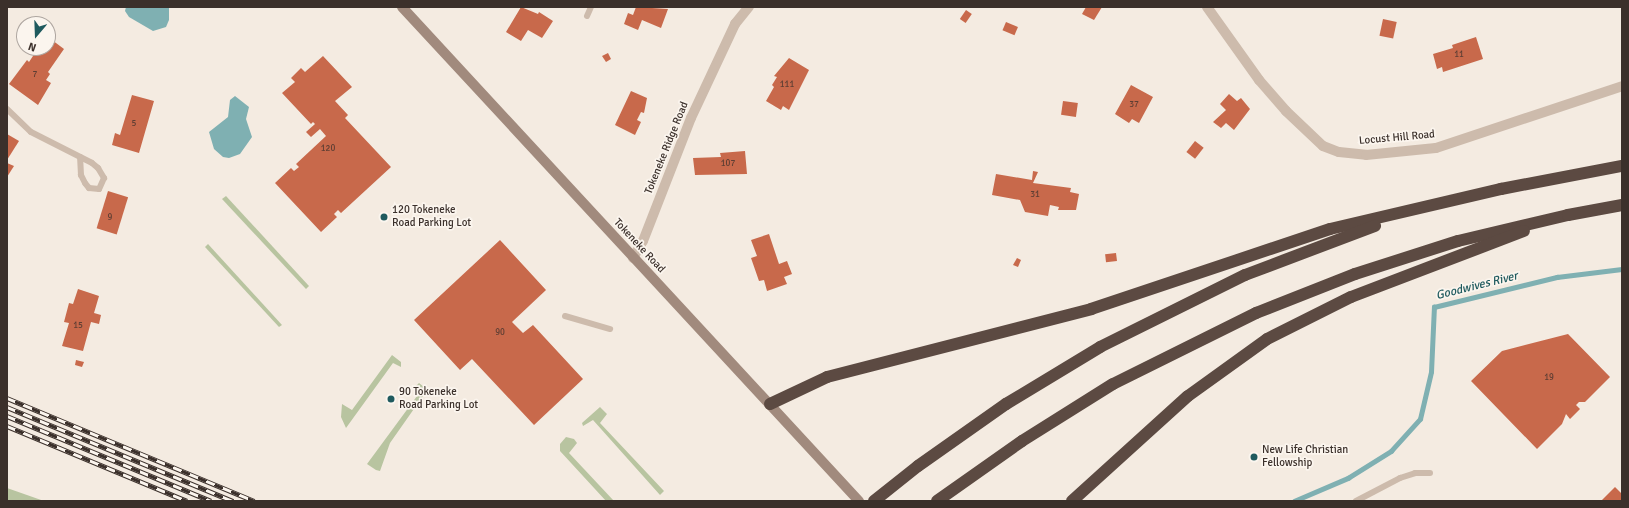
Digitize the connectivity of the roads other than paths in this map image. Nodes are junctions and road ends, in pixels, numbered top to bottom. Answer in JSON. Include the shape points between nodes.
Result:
{"nodes":[{"id":1,"x":402,"y":7,"type":"edge"},
{"id":2,"x":591,"y":7,"type":"edge"},
{"id":3,"x":749,"y":7,"type":"edge"},
{"id":4,"x":1207,"y":7,"type":"edge"},
{"id":5,"x":587,"y":16,"type":"dead end"},
{"id":6,"x":1622,"y":86,"type":"edge"},
{"id":7,"x":7,"y":110,"type":"edge"},
{"id":8,"x":80,"y":157,"type":"junction"},
{"id":9,"x":1622,"y":166,"type":"edge"},
{"id":10,"x":1501,"y":189,"type":"junction"},
{"id":11,"x":1622,"y":205,"type":"edge"},
{"id":12,"x":1568,"y":215,"type":"junction"},
{"id":13,"x":633,"y":258,"type":"junction"},
{"id":14,"x":564,"y":316,"type":"dead end"},
{"id":15,"x":610,"y":329,"type":"dead end"},
{"id":16,"x":770,"y":404,"type":"junction"},
{"id":17,"x":1430,"y":473,"type":"dead end"},
{"id":18,"x":859,"y":501,"type":"edge"},
{"id":19,"x":874,"y":501,"type":"edge"},
{"id":20,"x":937,"y":501,"type":"edge"},
{"id":21,"x":1072,"y":501,"type":"edge"},
{"id":22,"x":1356,"y":501,"type":"edge"}],
"edges":[{"from":1,"to":13,"type":"main road","name":"Tokeneke Road"},
{"from":2,"to":5,"type":"lane"},
{"from":3,"to":13,"type":"street","name":"Tokeneke Ridge Road","via":[[735,24],[690,118],[643,241]]},
{"from":4,"to":6,"type":"street","name":"Locust Hill Road","via":[[1259,80],[1286,111],[1323,146],[1339,152],[1366,155],[1436,148]]},
{"from":7,"to":8,"type":"lane","via":[[31,132]]},
{"from":8,"to":8,"type":"lane","via":[[92,163],[101,172],[104,178],[99,189],[89,188],[85,183],[81,175]]},
{"from":9,"to":10,"type":"highway"},
{"from":10,"to":16,"type":"highway","via":[[1297,239],[1097,308],[827,378]]},
{"from":10,"to":19,"type":"highway","via":[[1295,254],[1189,301],[1040,383],[962,434]]},
{"from":11,"to":12,"type":"highway"},
{"from":12,"to":20,"type":"highway","via":[[1458,241],[1408,256],[1306,292],[1256,313],[1107,388],[1022,441]]},
{"from":12,"to":21,"type":"highway","via":[[1375,287],[1289,327],[1247,352],[1193,392]]},
{"from":13,"to":16,"type":"main road","name":"Tokeneke Road"},
{"from":14,"to":15,"type":"lane"},
{"from":16,"to":18,"type":"main road","name":"Tokeneke Road"},
{"from":17,"to":22,"type":"lane","via":[[1415,473],[1400,478]]}]}
